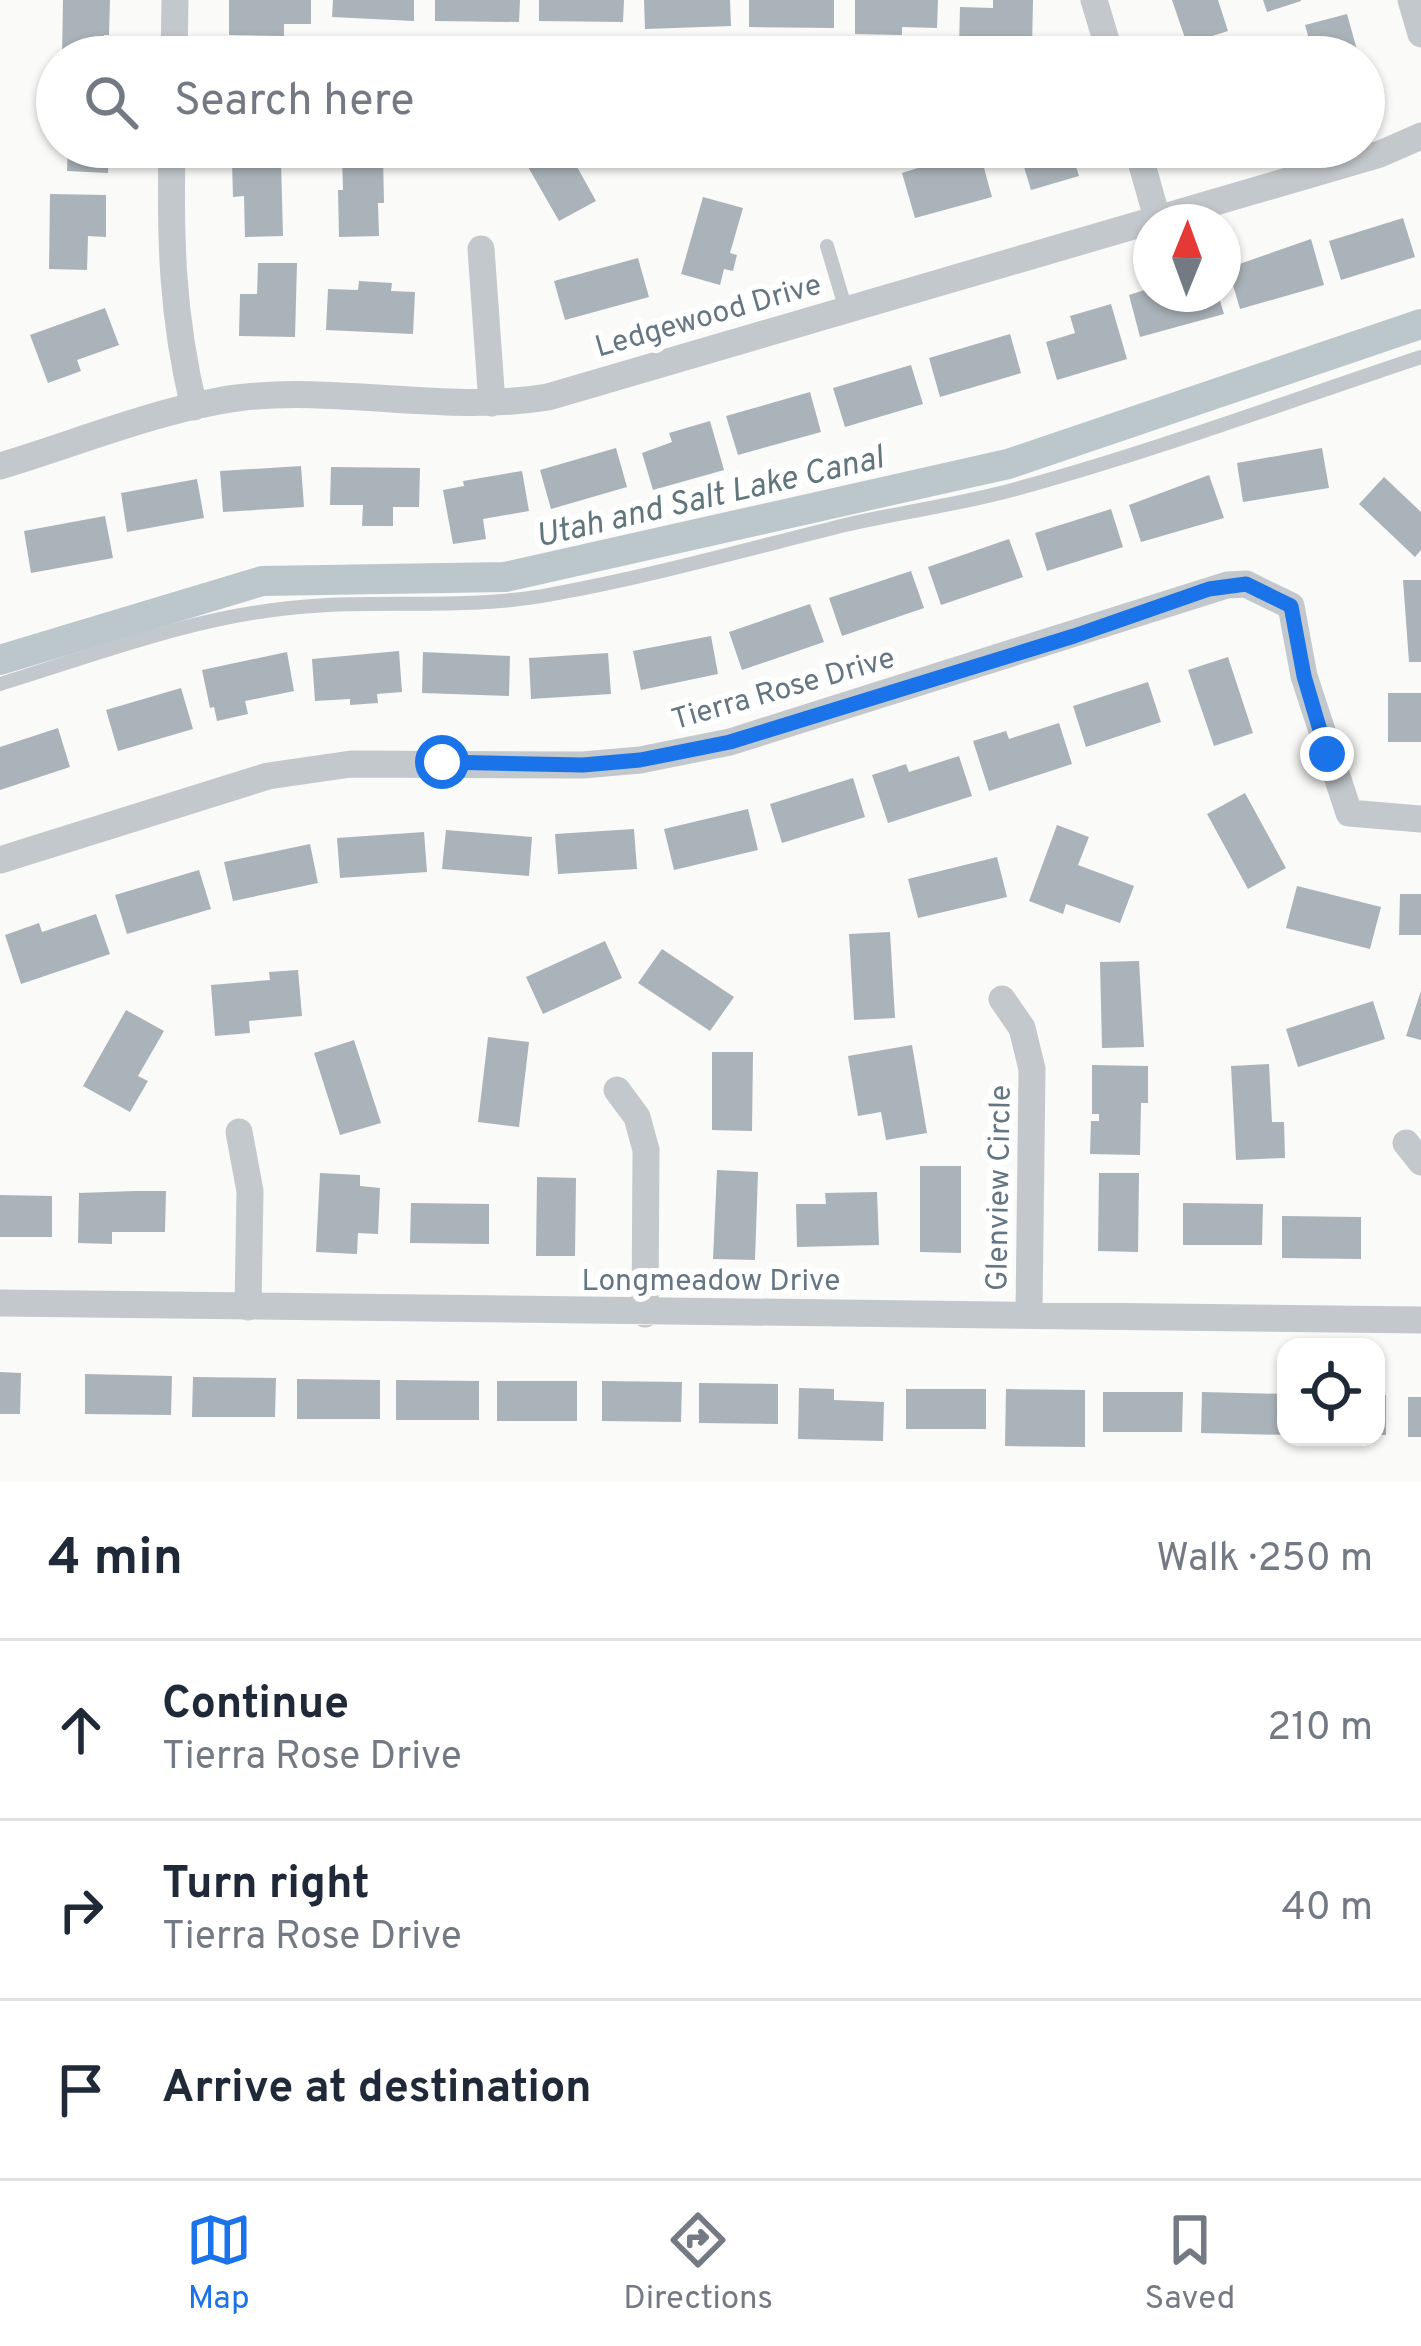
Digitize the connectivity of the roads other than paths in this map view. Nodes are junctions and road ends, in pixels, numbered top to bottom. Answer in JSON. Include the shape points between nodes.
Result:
{"nodes":[{"id":1,"x":175,"y":0,"type":"edge"},
{"id":2,"x":1094,"y":0,"type":"edge"},
{"id":3,"x":1411,"y":0,"type":"edge"},
{"id":4,"x":1421,"y":34,"type":"edge"},
{"id":5,"x":174,"y":36,"type":"edge"},
{"id":6,"x":1105,"y":36,"type":"edge"},
{"id":7,"x":1421,"y":136,"type":"edge"},
{"id":8,"x":1385,"y":151,"type":"edge"},
{"id":9,"x":172,"y":168,"type":"edge"},
{"id":10,"x":1143,"y":168,"type":"edge"},
{"id":11,"x":1330,"y":168,"type":"edge"},
{"id":12,"x":1153,"y":204,"type":"edge"},
{"id":13,"x":1206,"y":204,"type":"edge"},
{"id":14,"x":1133,"y":225,"type":"edge"},
{"id":15,"x":827,"y":246,"type":"dead end"},
{"id":16,"x":481,"y":249,"type":"dead end"},
{"id":17,"x":846,"y":310,"type":"junction"},
{"id":18,"x":1421,"y":357,"type":"edge"},
{"id":19,"x":492,"y":403,"type":"junction"},
{"id":20,"x":194,"y":407,"type":"junction"},
{"id":21,"x":0,"y":466,"type":"edge"},
{"id":22,"x":0,"y":684,"type":"edge"},
{"id":23,"x":1421,"y":819,"type":"edge"},
{"id":24,"x":0,"y":860,"type":"edge"},
{"id":25,"x":1002,"y":999,"type":"dead end"},
{"id":26,"x":616,"y":1090,"type":"dead end"},
{"id":27,"x":238,"y":1132,"type":"dead end"},
{"id":28,"x":0,"y":1304,"type":"edge"},
{"id":29,"x":248,"y":1307,"type":"junction"},
{"id":30,"x":1029,"y":1313,"type":"junction"},
{"id":31,"x":645,"y":1314,"type":"junction"},
{"id":32,"x":1421,"y":1320,"type":"edge"}],
"edges":[{"from":1,"to":5,"type":"street"},
{"from":2,"to":6,"type":"street"},
{"from":3,"to":4,"type":"street"},
{"from":7,"to":8,"type":"street","name":"Ledgewood Drive"},
{"from":9,"to":20,"type":"street","via":[[171,276]]},
{"from":10,"to":12,"type":"street"},
{"from":11,"to":13,"type":"street","name":"Ledgewood Drive"},
{"from":14,"to":17,"type":"street","name":"Ledgewood Drive"},
{"from":15,"to":17,"type":"lane"},
{"from":16,"to":19,"type":"street"},
{"from":17,"to":19,"type":"street","name":"Ledgewood Drive","via":[[548,397]]},
{"from":18,"to":22,"type":"lane","via":[[938,509],[546,596],[226,617]]},
{"from":19,"to":20,"type":"street","name":"Ledgewood Drive","via":[[256,398]]},
{"from":20,"to":21,"type":"street","name":"Ledgewood Drive"},
{"from":23,"to":24,"type":"street","name":"Tierra Rose Drive","via":[[1349,813],[1304,676],[1291,606],[1246,584],[1209,589],[730,742],[583,765],[351,764],[268,776]]},
{"from":25,"to":30,"type":"street","name":"Glenview Circle","via":[[1022,1028],[1032,1069]]},
{"from":26,"to":31,"type":"street","via":[[637,1117],[646,1150]]},
{"from":27,"to":29,"type":"street","via":[[250,1190]]},
{"from":28,"to":29,"type":"street","name":"Longmeadow Drive"},
{"from":29,"to":31,"type":"street","name":"Longmeadow Drive"},
{"from":30,"to":31,"type":"street","name":"Longmeadow Drive"},
{"from":30,"to":32,"type":"street","name":"Longmeadow Drive"}]}
